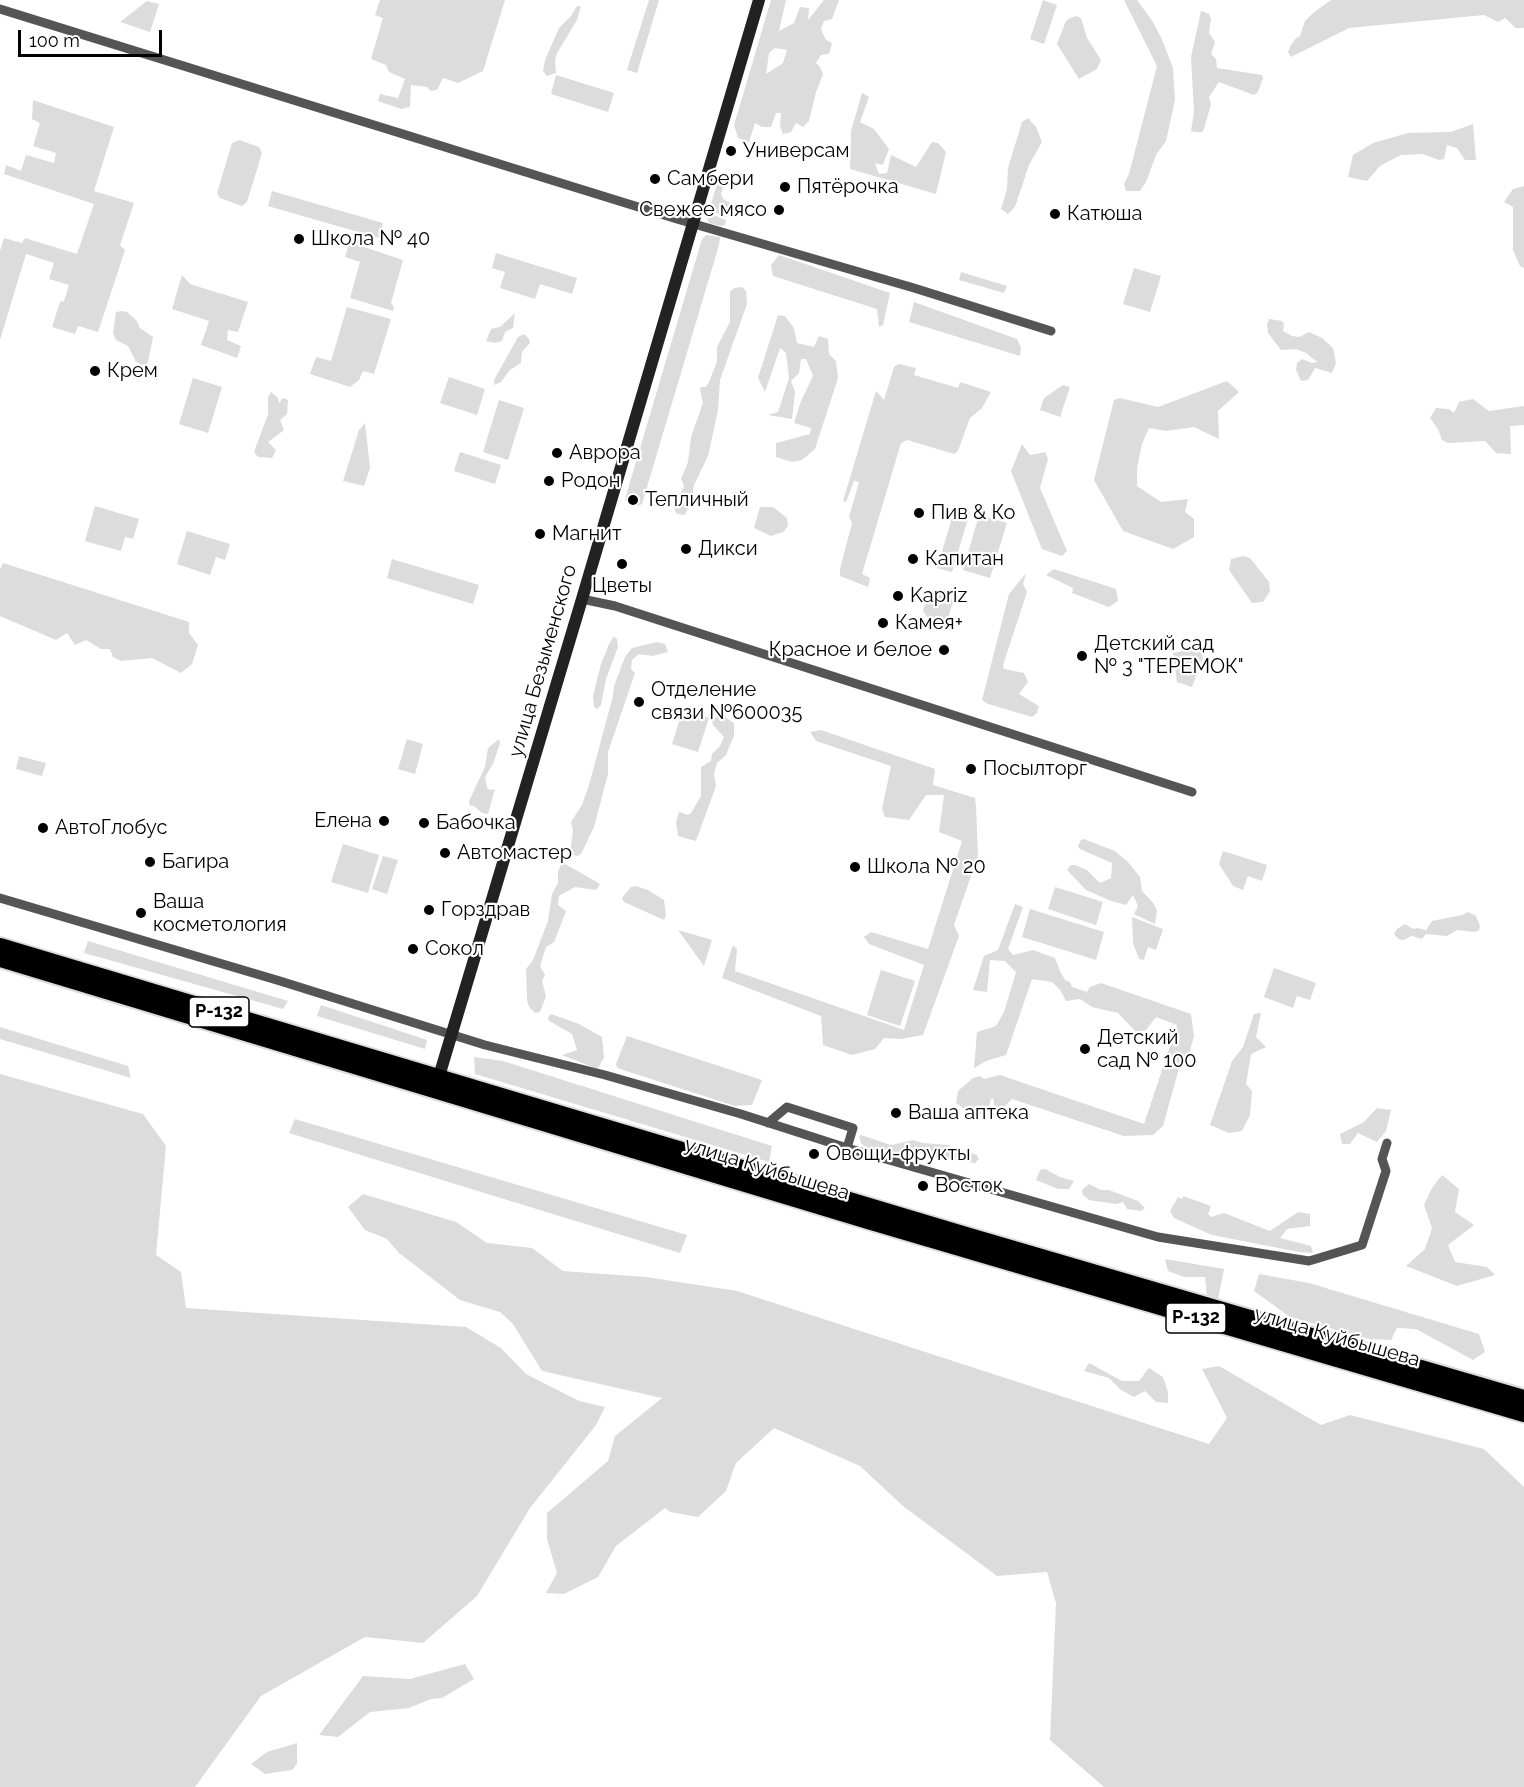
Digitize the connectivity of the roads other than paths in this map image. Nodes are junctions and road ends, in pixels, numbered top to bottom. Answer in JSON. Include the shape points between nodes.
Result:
{"nodes":[{"id":1,"x":759,"y":0,"type":"edge"},
{"id":2,"x":0,"y":9,"type":"edge"},
{"id":3,"x":694,"y":224,"type":"junction"},
{"id":4,"x":1051,"y":331,"type":"dead end"},
{"id":5,"x":582,"y":599,"type":"junction"},
{"id":6,"x":1192,"y":792,"type":"dead end"},
{"id":7,"x":0,"y":898,"type":"edge"},
{"id":8,"x":0,"y":946,"type":"edge"},
{"id":9,"x":0,"y":959,"type":"edge"},
{"id":10,"x":451,"y":1035,"type":"junction"},
{"id":11,"x":436,"y":1084,"type":"junction"},
{"id":12,"x":768,"y":1123,"type":"junction"},
{"id":13,"x":1387,"y":1143,"type":"dead end"},
{"id":14,"x":847,"y":1148,"type":"junction"},
{"id":15,"x":1524,"y":1398,"type":"edge"},
{"id":16,"x":1524,"y":1414,"type":"edge"}],
"edges":[{"from":1,"to":3,"type":"main road","name":"улица Безыменского"},
{"from":2,"to":3,"type":"street"},
{"from":3,"to":4,"type":"street"},
{"from":3,"to":5,"type":"main road","name":"улица Безыменского"},
{"from":5,"to":6,"type":"street","via":[[615,606]]},
{"from":5,"to":10,"type":"main road","name":"улица Безыменского"},
{"from":7,"to":10,"type":"street"},
{"from":8,"to":11,"type":"highway","name":"улица Куйбышева","number":"Р-132"},
{"from":9,"to":11,"type":"highway","name":"улица Куйбышева","number":"Р-132"},
{"from":10,"to":11,"type":"main road","name":"улица Безыменского"},
{"from":10,"to":12,"type":"street"},
{"from":11,"to":15,"type":"highway","name":"улица Куйбышева","number":"Р-132","via":[[807,1186]]},
{"from":11,"to":16,"type":"highway","name":"улица Куйбышева","number":"Р-132","via":[[880,1225]]},
{"from":12,"to":14,"type":"street"},
{"from":12,"to":14,"type":"street","via":[[787,1107],[853,1128]]},
{"from":13,"to":14,"type":"street","via":[[1382,1159],[1386,1171],[1362,1245],[1309,1261],[1158,1237]]}]}
